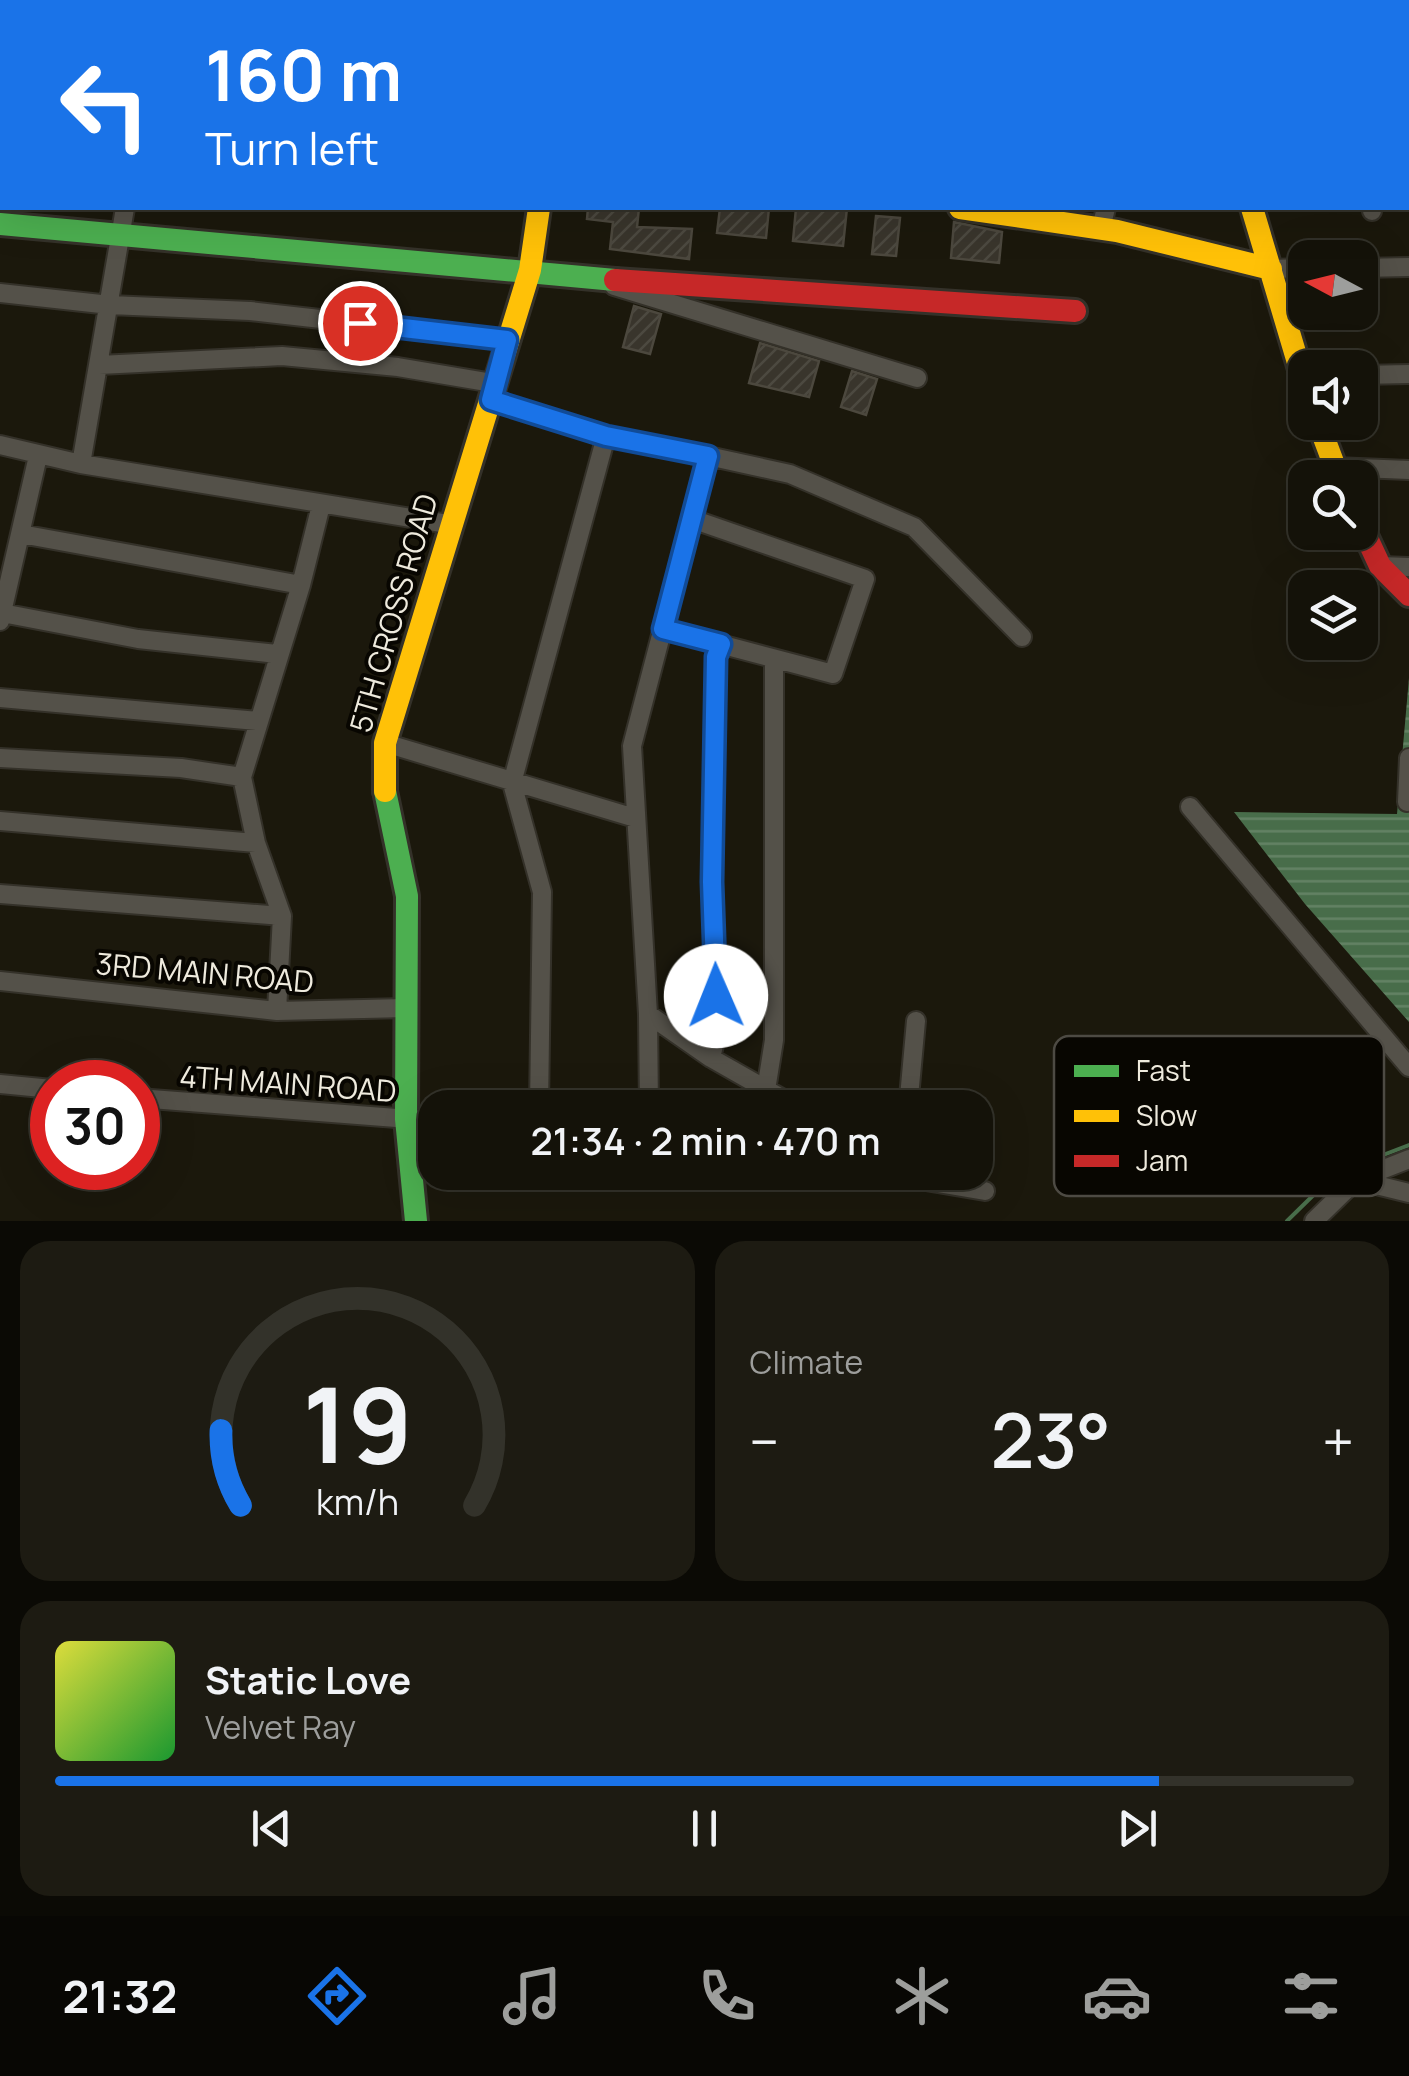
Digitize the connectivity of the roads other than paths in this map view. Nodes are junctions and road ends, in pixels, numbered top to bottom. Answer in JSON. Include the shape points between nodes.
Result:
{"nodes":[{"id":1,"x":125,"y":210,"type":"edge"},
{"id":2,"x":539,"y":210,"type":"edge"},
{"id":3,"x":1002,"y":210,"type":"edge"},
{"id":4,"x":1253,"y":210,"type":"edge"},
{"id":5,"x":1104,"y":216,"type":"edge"},
{"id":6,"x":0,"y":224,"type":"edge"},
{"id":7,"x":121,"y":236,"type":"junction"},
{"id":8,"x":1409,"y":267,"type":"edge"},
{"id":9,"x":1378,"y":268,"type":"edge"},
{"id":10,"x":1272,"y":269,"type":"junction"},
{"id":11,"x":1288,"y":269,"type":"edge"},
{"id":12,"x":530,"y":270,"type":"junction"},
{"id":13,"x":585,"y":278,"type":"junction"},
{"id":14,"x":0,"y":293,"type":"edge"},
{"id":15,"x":110,"y":305,"type":"junction"},
{"id":16,"x":1076,"y":311,"type":"dead end"},
{"id":17,"x":507,"y":340,"type":"junction"},
{"id":18,"x":1296,"y":350,"type":"edge"},
{"id":19,"x":99,"y":365,"type":"junction"},
{"id":20,"x":1409,"y":374,"type":"edge"},
{"id":21,"x":1378,"y":375,"type":"edge"},
{"id":22,"x":917,"y":378,"type":"dead end"},
{"id":23,"x":492,"y":392,"type":"junction"},
{"id":24,"x":606,"y":436,"type":"junction"},
{"id":25,"x":0,"y":445,"type":"edge"},
{"id":26,"x":38,"y":456,"type":"junction"},
{"id":27,"x":708,"y":456,"type":"junction"},
{"id":28,"x":81,"y":464,"type":"junction"},
{"id":29,"x":1409,"y":470,"type":"edge"},
{"id":30,"x":1378,"y":471,"type":"edge"},
{"id":31,"x":321,"y":504,"type":"junction"},
{"id":32,"x":692,"y":518,"type":"junction"},
{"id":33,"x":448,"y":524,"type":"junction"},
{"id":34,"x":21,"y":534,"type":"junction"},
{"id":35,"x":1373,"y":550,"type":"edge"},
{"id":36,"x":1380,"y":566,"type":"junction"},
{"id":37,"x":1409,"y":567,"type":"edge"},
{"id":38,"x":301,"y":585,"type":"junction"},
{"id":39,"x":1409,"y":595,"type":"edge"},
{"id":40,"x":1,"y":617,"type":"edge"},
{"id":41,"x":663,"y":629,"type":"junction"},
{"id":42,"x":1022,"y":636,"type":"dead end"},
{"id":43,"x":721,"y":644,"type":"junction"},
{"id":44,"x":277,"y":654,"type":"junction"},
{"id":45,"x":774,"y":660,"type":"junction"},
{"id":46,"x":0,"y":698,"type":"edge"},
{"id":47,"x":257,"y":720,"type":"junction"},
{"id":48,"x":384,"y":743,"type":"junction"},
{"id":49,"x":0,"y":758,"type":"edge"},
{"id":50,"x":1409,"y":758,"type":"edge"},
{"id":51,"x":242,"y":777,"type":"junction"},
{"id":52,"x":512,"y":783,"type":"junction"},
{"id":53,"x":1408,"y":802,"type":"edge"},
{"id":54,"x":1190,"y":807,"type":"dead end"},
{"id":55,"x":635,"y":818,"type":"junction"},
{"id":56,"x":0,"y":821,"type":"edge"},
{"id":57,"x":256,"y":843,"type":"junction"},
{"id":58,"x":0,"y":894,"type":"edge"},
{"id":59,"x":282,"y":916,"type":"junction"},
{"id":60,"x":0,"y":981,"type":"edge"},
{"id":61,"x":406,"y":1008,"type":"junction"},
{"id":62,"x":277,"y":1011,"type":"junction"},
{"id":63,"x":648,"y":1014,"type":"junction"},
{"id":64,"x":916,"y":1022,"type":"dead end"},
{"id":65,"x":1383,"y":1036,"type":"edge"},
{"id":66,"x":1384,"y":1037,"type":"edge"},
{"id":67,"x":711,"y":1058,"type":"junction"},
{"id":68,"x":1409,"y":1067,"type":"edge"},
{"id":69,"x":0,"y":1084,"type":"edge"},
{"id":70,"x":30,"y":1087,"type":"edge"},
{"id":71,"x":538,"y":1090,"type":"edge"},
{"id":72,"x":649,"y":1090,"type":"edge"},
{"id":73,"x":766,"y":1090,"type":"joint"},
{"id":74,"x":910,"y":1090,"type":"edge"},
{"id":75,"x":160,"y":1100,"type":"edge"},
{"id":76,"x":406,"y":1119,"type":"junction"},
{"id":77,"x":418,"y":1120,"type":"edge"},
{"id":78,"x":1409,"y":1159,"type":"edge"},
{"id":79,"x":1384,"y":1169,"type":"edge"},
{"id":80,"x":1384,"y":1187,"type":"edge"},
{"id":81,"x":979,"y":1190,"type":"edge"},
{"id":82,"x":984,"y":1191,"type":"dead end"},
{"id":83,"x":1409,"y":1193,"type":"edge"},
{"id":84,"x":1340,"y":1196,"type":"edge"},
{"id":85,"x":416,"y":1221,"type":"edge"},
{"id":86,"x":1314,"y":1221,"type":"edge"}],
"edges":[{"from":1,"to":7,"type":"street"},
{"from":2,"to":12,"type":"street","name":"5TH CROSS ROAD"},
{"from":3,"to":5,"type":"street"},
{"from":4,"to":10,"type":"street"},
{"from":5,"to":10,"type":"street"},
{"from":6,"to":7,"type":"street"},
{"from":7,"to":12,"type":"street"},
{"from":7,"to":15,"type":"street"},
{"from":8,"to":9,"type":"street"},
{"from":10,"to":11,"type":"street"},
{"from":10,"to":18,"type":"street"},
{"from":12,"to":13,"type":"street"},
{"from":12,"to":17,"type":"street","name":"5TH CROSS ROAD"},
{"from":13,"to":16,"type":"street"},
{"from":13,"to":22,"type":"street"},
{"from":14,"to":15,"type":"street"},
{"from":15,"to":17,"type":"street","via":[[250,311]]},
{"from":15,"to":19,"type":"street"},
{"from":17,"to":23,"type":"street","name":"5TH CROSS ROAD"},
{"from":19,"to":23,"type":"street","via":[[282,356],[398,367]]},
{"from":19,"to":28,"type":"street"},
{"from":20,"to":21,"type":"street"},
{"from":23,"to":24,"type":"street"},
{"from":23,"to":33,"type":"street","name":"5TH CROSS ROAD"},
{"from":24,"to":27,"type":"street"},
{"from":24,"to":52,"type":"street"},
{"from":25,"to":26,"type":"street"},
{"from":26,"to":28,"type":"street"},
{"from":26,"to":34,"type":"street"},
{"from":27,"to":32,"type":"street"},
{"from":27,"to":42,"type":"street","via":[[790,474],[914,527]]},
{"from":28,"to":31,"type":"street"},
{"from":29,"to":30,"type":"street"},
{"from":31,"to":33,"type":"street"},
{"from":31,"to":38,"type":"street"},
{"from":32,"to":41,"type":"street"},
{"from":32,"to":45,"type":"street","via":[[865,579],[833,674]]},
{"from":33,"to":48,"type":"street","name":"5TH CROSS ROAD"},
{"from":34,"to":38,"type":"street"},
{"from":34,"to":40,"type":"street"},
{"from":35,"to":36,"type":"street"},
{"from":36,"to":37,"type":"street"},
{"from":36,"to":39,"type":"street"},
{"from":38,"to":44,"type":"street"},
{"from":40,"to":44,"type":"street"},
{"from":41,"to":43,"type":"street"},
{"from":41,"to":55,"type":"street","via":[[632,746]]},
{"from":43,"to":45,"type":"street"},
{"from":43,"to":67,"type":"street","via":[[712,882],[717,1032]]},
{"from":44,"to":47,"type":"street"},
{"from":45,"to":73,"type":"street","via":[[774,1040]]},
{"from":46,"to":47,"type":"street"},
{"from":47,"to":51,"type":"street"},
{"from":48,"to":52,"type":"street"},
{"from":48,"to":61,"type":"street","name":"5TH CROSS ROAD","via":[[385,796],[407,896]]},
{"from":49,"to":51,"type":"street"},
{"from":50,"to":53,"type":"street"},
{"from":51,"to":57,"type":"street"},
{"from":52,"to":55,"type":"street"},
{"from":52,"to":71,"type":"street","via":[[542,892]]},
{"from":54,"to":65,"type":"street"},
{"from":55,"to":63,"type":"street"},
{"from":56,"to":57,"type":"street"},
{"from":57,"to":59,"type":"street"},
{"from":58,"to":59,"type":"street"},
{"from":59,"to":62,"type":"street"},
{"from":60,"to":62,"type":"street","name":"3RD MAIN ROAD"},
{"from":61,"to":62,"type":"street","name":"3RD MAIN ROAD"},
{"from":61,"to":76,"type":"street","name":"5TH CROSS ROAD"},
{"from":63,"to":67,"type":"street"},
{"from":63,"to":72,"type":"street"},
{"from":64,"to":74,"type":"street"},
{"from":66,"to":68,"type":"street"},
{"from":67,"to":73,"type":"street"},
{"from":69,"to":70,"type":"street"},
{"from":75,"to":76,"type":"street","name":"4TH MAIN ROAD"},
{"from":76,"to":77,"type":"street","name":"4TH MAIN ROAD"},
{"from":76,"to":85,"type":"street","name":"5TH CROSS ROAD"},
{"from":78,"to":79,"type":"street"},
{"from":80,"to":83,"type":"street"},
{"from":81,"to":82,"type":"street"},
{"from":84,"to":86,"type":"street"}]}
